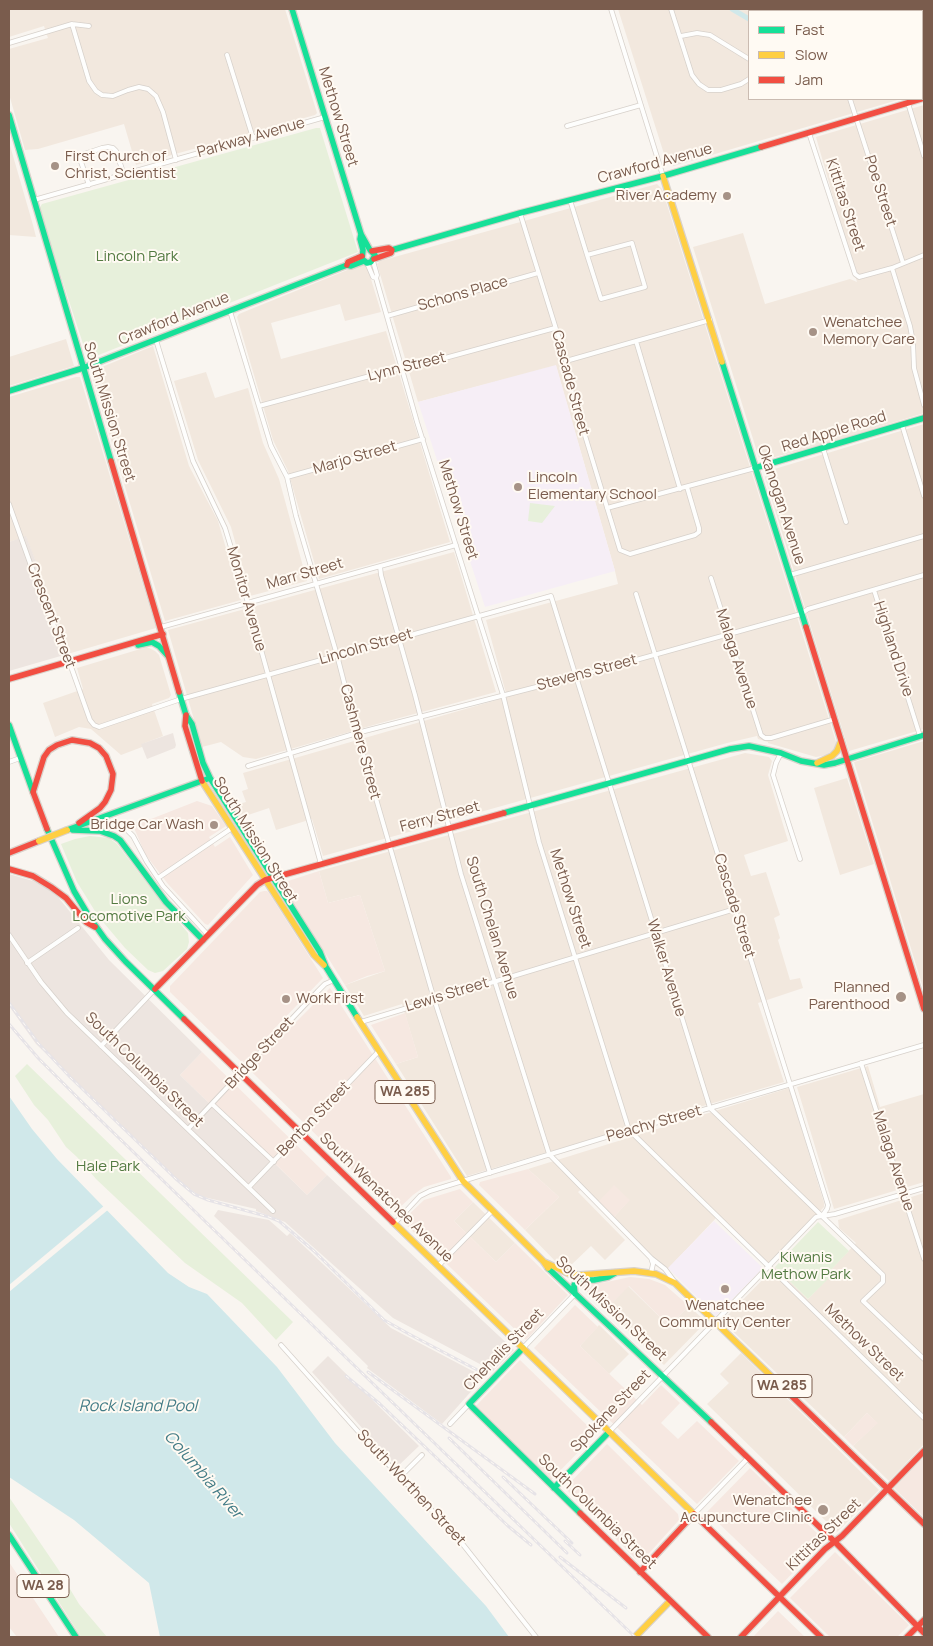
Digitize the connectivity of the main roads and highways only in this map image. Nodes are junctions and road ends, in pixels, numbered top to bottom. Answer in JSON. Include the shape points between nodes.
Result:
{"nodes":[{"id":1,"x":292,"y":9,"type":"edge"},
{"id":2,"x":918,"y":100,"type":"edge"},
{"id":3,"x":9,"y":115,"type":"edge"},
{"id":4,"x":663,"y":176,"type":"junction"},
{"id":5,"x":361,"y":234,"type":"junction"},
{"id":6,"x":392,"y":250,"type":"junction"},
{"id":7,"x":371,"y":251,"type":"junction"},
{"id":8,"x":367,"y":259,"type":"junction"},
{"id":9,"x":83,"y":368,"type":"junction"},
{"id":10,"x":9,"y":391,"type":"edge"},
{"id":11,"x":924,"y":418,"type":"edge"},
{"id":12,"x":755,"y":468,"type":"junction"},
{"id":13,"x":162,"y":631,"type":"junction"},
{"id":14,"x":129,"y":644,"type":"junction"},
{"id":15,"x":170,"y":658,"type":"junction"},
{"id":16,"x":9,"y":679,"type":"edge"},
{"id":17,"x":186,"y":715,"type":"junction"},
{"id":18,"x":9,"y":725,"type":"edge"},
{"id":19,"x":922,"y":736,"type":"edge"},
{"id":20,"x":841,"y":741,"type":"junction"},
{"id":21,"x":847,"y":759,"type":"junction"},
{"id":22,"x":812,"y":764,"type":"junction"},
{"id":23,"x":210,"y":778,"type":"junction"},
{"id":24,"x":202,"y":781,"type":"junction"},
{"id":25,"x":33,"y":792,"type":"junction"},
{"id":26,"x":67,"y":830,"type":"junction"},
{"id":27,"x":9,"y":852,"type":"edge"},
{"id":28,"x":9,"y":869,"type":"edge"},
{"id":29,"x":273,"y":878,"type":"junction"},
{"id":30,"x":265,"y":880,"type":"junction"},
{"id":31,"x":98,"y":930,"type":"junction"},
{"id":32,"x":203,"y":940,"type":"junction"},
{"id":33,"x":326,"y":967,"type":"junction"},
{"id":34,"x":155,"y":990,"type":"junction"},
{"id":35,"x":924,"y":1009,"type":"edge"},
{"id":36,"x":543,"y":1261,"type":"junction"},
{"id":37,"x":618,"y":1272,"type":"junction"},
{"id":38,"x":575,"y":1294,"type":"junction"},
{"id":39,"x":523,"y":1348,"type":"junction"},
{"id":40,"x":469,"y":1404,"type":"joint"},
{"id":41,"x":609,"y":1432,"type":"junction"},
{"id":42,"x":924,"y":1451,"type":"edge"},
{"id":43,"x":554,"y":1488,"type":"junction"},
{"id":44,"x":888,"y":1489,"type":"junction"},
{"id":45,"x":694,"y":1514,"type":"junction"},
{"id":46,"x":924,"y":1524,"type":"edge"},
{"id":47,"x":9,"y":1535,"type":"edge"},
{"id":48,"x":834,"y":1542,"type":"junction"},
{"id":49,"x":640,"y":1572,"type":"junction"},
{"id":50,"x":780,"y":1596,"type":"junction"},
{"id":51,"x":670,"y":1601,"type":"junction"},
{"id":52,"x":924,"y":1620,"type":"edge"},
{"id":53,"x":918,"y":1627,"type":"junction"},
{"id":54,"x":924,"y":1633,"type":"edge"},
{"id":55,"x":76,"y":1637,"type":"edge"},
{"id":56,"x":635,"y":1637,"type":"edge"},
{"id":57,"x":708,"y":1637,"type":"edge"},
{"id":58,"x":741,"y":1637,"type":"edge"},
{"id":59,"x":821,"y":1637,"type":"edge"},
{"id":60,"x":907,"y":1637,"type":"edge"}],
"edges":[{"from":1,"to":5,"type":"main road","name":"Methow Street"},
{"from":2,"to":4,"type":"main road","name":"Crawford Avenue"},
{"from":3,"to":9,"type":"main road","name":"South Mission Street"},
{"from":4,"to":6,"type":"main road","name":"Crawford Avenue"},
{"from":4,"to":12,"type":"main road","name":"Okanogan Avenue"},
{"from":5,"to":7,"type":"main road","name":"Methow Street"},
{"from":5,"to":8,"type":"main road","name":"Methow Street"},
{"from":6,"to":7,"type":"main road","name":"Crawford Avenue"},
{"from":6,"to":8,"type":"main road","name":"Crawford Avenue"},
{"from":7,"to":8,"type":"main road","name":"Methow Street","via":[[375,255]]},
{"from":8,"to":9,"type":"main road","name":"Crawford Avenue","via":[[348,262]]},
{"from":9,"to":10,"type":"main road","name":"Crawford Avenue"},
{"from":9,"to":13,"type":"main road","name":"South Mission Street"},
{"from":11,"to":12,"type":"main road","name":"Red Apple Road"},
{"from":12,"to":20,"type":"main road","name":"Okanogan Avenue"},
{"from":13,"to":14,"type":"main road","name":"Marr Street"},
{"from":13,"to":15,"type":"main road","name":"South Mission Street"},
{"from":14,"to":15,"type":"main road","name":"Marr Street","via":[[152,642]]},
{"from":14,"to":16,"type":"main road","name":"Marr Street"},
{"from":15,"to":17,"type":"main road","name":"South Mission Street"},
{"from":17,"to":23,"type":"main road","name":"South Mission Street"},
{"from":17,"to":24,"type":"main road","name":"South Mission Street","via":[[185,726]]},
{"from":18,"to":25,"type":"main road","name":"South Wenatchee Avenue"},
{"from":19,"to":21,"type":"main road","name":"Ferry Street"},
{"from":20,"to":21,"type":"main road","name":"Okanogan Avenue"},
{"from":20,"to":22,"type":"main road","via":[[832,756]]},
{"from":21,"to":22,"type":"main road","name":"Ferry Street","via":[[824,765]]},
{"from":21,"to":35,"type":"main road","name":"Okanogan Avenue"},
{"from":22,"to":29,"type":"main road","name":"Ferry Street","via":[[749,746],[730,749]]},
{"from":23,"to":24,"type":"main road"},
{"from":23,"to":29,"type":"main road","name":"South Mission Street","number":"WA 285"},
{"from":24,"to":26,"type":"main road"},
{"from":24,"to":30,"type":"main road","name":"South Mission Street","number":"WA 285"},
{"from":25,"to":26,"type":"main road","via":[[49,750],[65,742],[80,741],[99,748],[113,774],[112,790],[100,808]]},
{"from":25,"to":31,"type":"main road","name":"South Wenatchee Avenue","via":[[66,875]]},
{"from":26,"to":27,"type":"main road","bridge":true},
{"from":26,"to":32,"type":"main road","via":[[100,831],[120,840],[166,902]]},
{"from":28,"to":31,"type":"main road","via":[[33,876],[51,887]]},
{"from":29,"to":30,"type":"main road","name":"Ferry Street"},
{"from":29,"to":33,"type":"main road","name":"South Mission Street","number":"WA 285","via":[[320,952]]},
{"from":30,"to":32,"type":"main road","name":"Ferry Street"},
{"from":30,"to":33,"type":"main road","name":"South Mission Street","number":"WA 285","via":[[314,955]]},
{"from":31,"to":34,"type":"main road","name":"South Wenatchee Avenue"},
{"from":32,"to":34,"type":"main road","name":"Ferry Street"},
{"from":33,"to":36,"type":"main road","name":"South Mission Street","number":"WA 285","via":[[463,1181]]},
{"from":34,"to":39,"type":"main road","name":"South Wenatchee Avenue"},
{"from":36,"to":37,"type":"main road","number":"WA 285","via":[[580,1275]]},
{"from":36,"to":38,"type":"main road","name":"South Mission Street","number":"WA 285","via":[[550,1272]]},
{"from":37,"to":38,"type":"main road","via":[[594,1280],[578,1280],[574,1285]]},
{"from":37,"to":44,"type":"main road","name":"South Chelan Avenue","number":"WA 285","via":[[651,1273],[675,1283]]},
{"from":38,"to":48,"type":"main road","name":"South Mission Street","number":"WA 285"},
{"from":39,"to":40,"type":"main road","name":"Chehalis Street"},
{"from":39,"to":41,"type":"main road","name":"South Wenatchee Avenue"},
{"from":40,"to":43,"type":"main road","name":"South Columbia Street"},
{"from":41,"to":43,"type":"main road","name":"Spokane Street"},
{"from":41,"to":45,"type":"main road","name":"South Wenatchee Avenue"},
{"from":42,"to":44,"type":"main road","name":"Kittitas Street"},
{"from":43,"to":49,"type":"main road","name":"South Columbia Street"},
{"from":44,"to":46,"type":"main road","name":"South Chelan Avenue","number":"WA 285"},
{"from":44,"to":48,"type":"main road","name":"Kittitas Street"},
{"from":45,"to":49,"type":"main road"},
{"from":45,"to":50,"type":"main road","name":"South Wenatchee Avenue"},
{"from":47,"to":55,"type":"main road","number":"WA 28"},
{"from":48,"to":50,"type":"main road","name":"Kittitas Street"},
{"from":48,"to":53,"type":"main road","name":"South Mission Street","number":"WA 285"},
{"from":49,"to":51,"type":"main road","name":"South Columbia Street"},
{"from":50,"to":58,"type":"main road","name":"Kittitas Street"},
{"from":50,"to":59,"type":"main road","name":"South Wenatchee Avenue"},
{"from":51,"to":56,"type":"main road"},
{"from":51,"to":57,"type":"main road","name":"South Columbia Street"},
{"from":52,"to":53,"type":"main road"},
{"from":53,"to":54,"type":"main road","name":"South Mission Street","number":"WA 285"},
{"from":53,"to":60,"type":"main road"}]}
